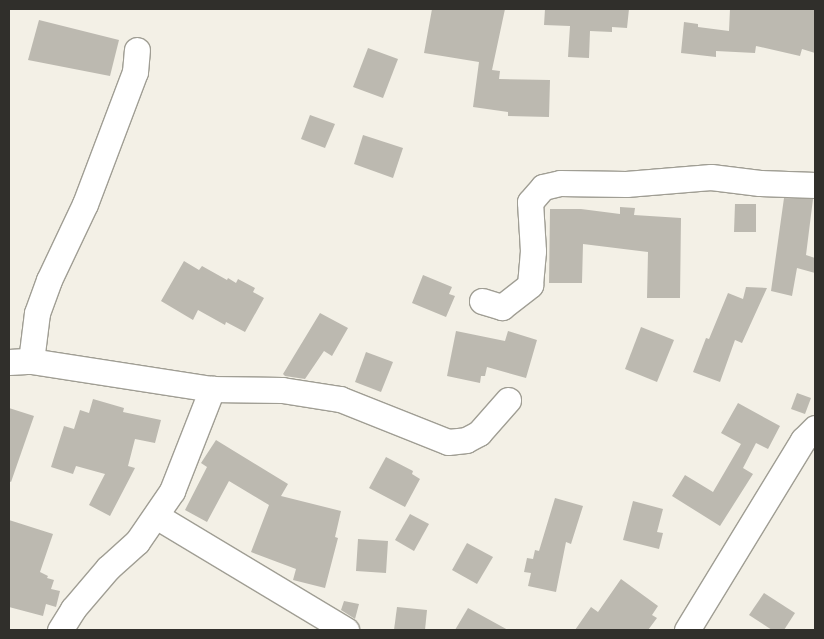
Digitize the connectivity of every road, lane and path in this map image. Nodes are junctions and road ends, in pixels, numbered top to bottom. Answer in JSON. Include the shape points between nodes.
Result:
{"nodes":[{"id":1,"x":137,"y":50,"type":"dead end"},
{"id":2,"x":815,"y":185,"type":"edge"},
{"id":3,"x":482,"y":302,"type":"dead end"},
{"id":4,"x":20,"y":362,"type":"edge"},
{"id":5,"x":212,"y":389,"type":"junction"},
{"id":6,"x":508,"y":400,"type":"dead end"},
{"id":7,"x":815,"y":428,"type":"edge"},
{"id":8,"x":156,"y":516,"type":"junction"},
{"id":9,"x":60,"y":630,"type":"edge"},
{"id":10,"x":345,"y":630,"type":"edge"},
{"id":11,"x":687,"y":630,"type":"edge"}],
"edges":[{"from":1,"to":4,"type":"street","via":[[135,72],[85,204],[49,280]]},
{"from":2,"to":3,"type":"street","via":[[711,177],[543,187],[530,202],[533,251],[530,285],[502,307]]},
{"from":4,"to":5,"type":"street"},
{"from":5,"to":6,"type":"street","via":[[282,390],[340,399],[448,442],[466,440],[479,433]]},
{"from":5,"to":8,"type":"street","via":[[172,491]]},
{"from":7,"to":11,"type":"street","via":[[803,440]]},
{"from":8,"to":9,"type":"street","via":[[137,542],[108,568]]},
{"from":8,"to":10,"type":"street"}]}
